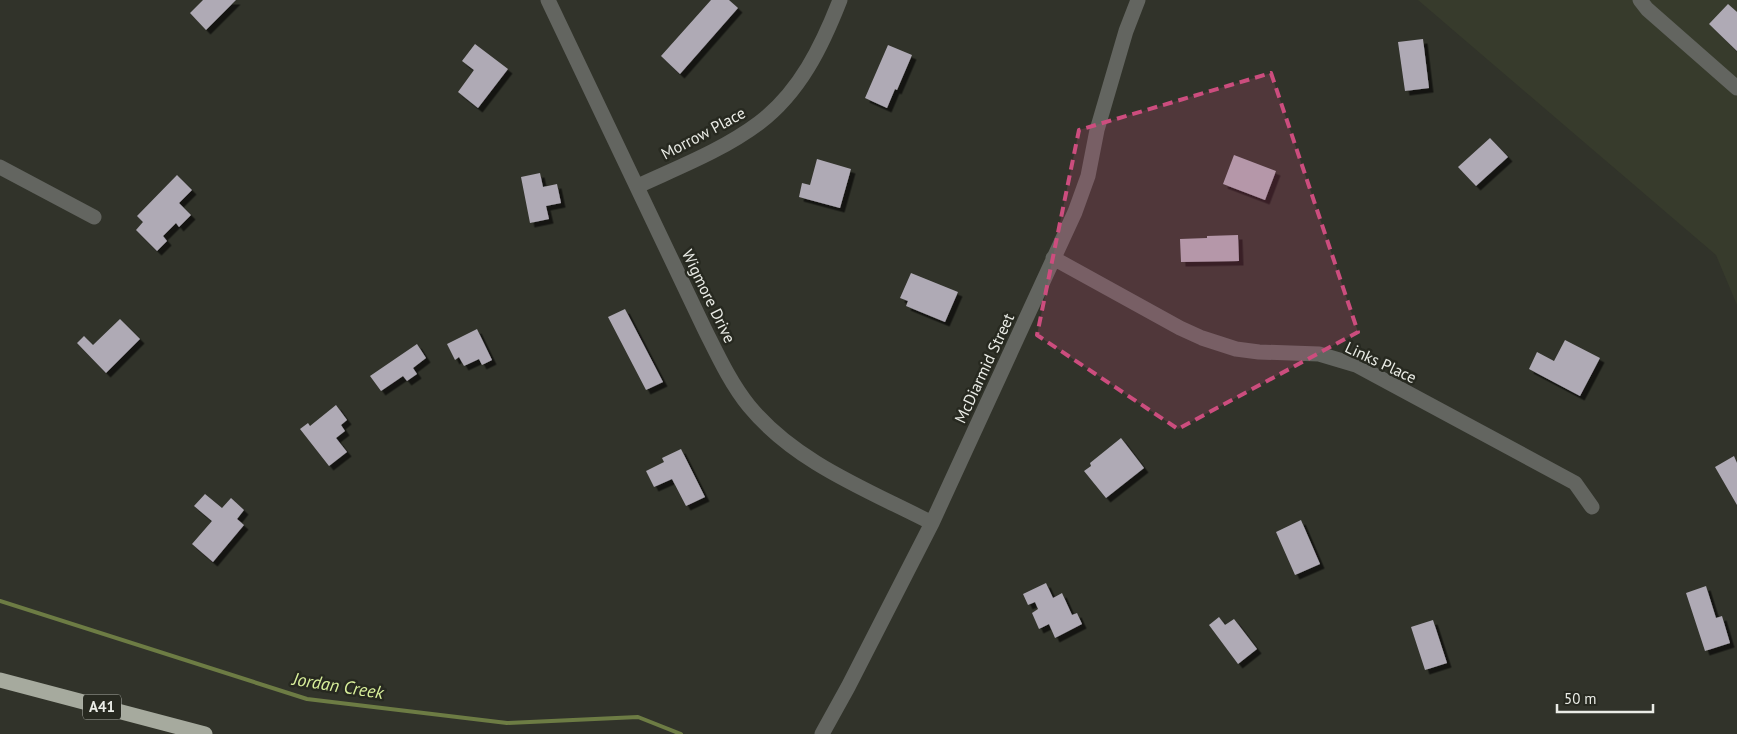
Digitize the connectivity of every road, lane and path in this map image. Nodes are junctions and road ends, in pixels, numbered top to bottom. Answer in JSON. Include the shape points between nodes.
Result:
{"nodes":[{"id":1,"x":548,"y":0,"type":"edge"},
{"id":2,"x":840,"y":0,"type":"edge"},
{"id":3,"x":1138,"y":0,"type":"edge"},
{"id":4,"x":1640,"y":0,"type":"edge"},
{"id":5,"x":1737,"y":88,"type":"edge"},
{"id":6,"x":0,"y":167,"type":"edge"},
{"id":7,"x":638,"y":186,"type":"junction"},
{"id":8,"x":94,"y":217,"type":"dead end"},
{"id":9,"x":1053,"y":258,"type":"junction"},
{"id":10,"x":1592,"y":507,"type":"dead end"},
{"id":11,"x":932,"y":523,"type":"junction"},
{"id":12,"x":0,"y":680,"type":"edge"},
{"id":13,"x":205,"y":734,"type":"edge"},
{"id":14,"x":822,"y":734,"type":"edge"}],
"edges":[{"from":1,"to":7,"type":"street","name":"Wigmore Drive"},
{"from":2,"to":7,"type":"street","name":"Morrow Place","via":[[817,54],[795,86],[761,122],[736,138]]},
{"from":3,"to":9,"type":"street","name":"McDiarmid Street","via":[[1126,31],[1083,191]]},
{"from":4,"to":5,"type":"street"},
{"from":6,"to":8,"type":"street"},
{"from":7,"to":11,"type":"street","name":"Wigmore Drive","via":[[724,368],[749,406],[790,446],[815,463]]},
{"from":9,"to":10,"type":"street","name":"Links Place","via":[[1202,338],[1236,349],[1319,354],[1356,365],[1575,483]]},
{"from":9,"to":11,"type":"street","name":"McDiarmid Street"},
{"from":11,"to":14,"type":"street","name":"McDiarmid Street"},
{"from":12,"to":13,"type":"highway","number":"A41"}]}
